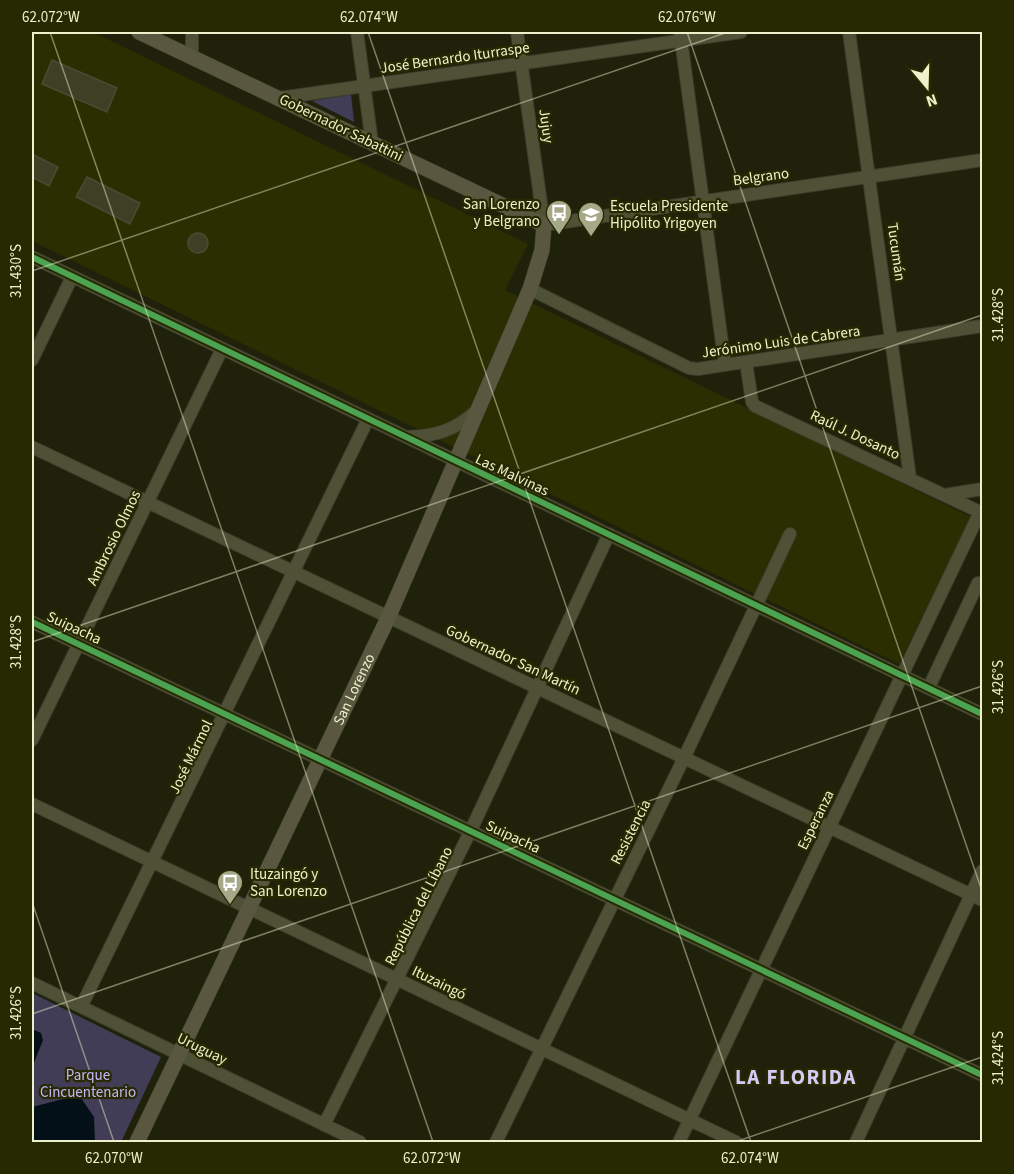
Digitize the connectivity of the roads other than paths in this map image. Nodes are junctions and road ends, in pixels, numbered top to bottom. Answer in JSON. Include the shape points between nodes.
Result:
{"nodes":[{"id":1,"x":139,"y":32,"type":"edge"},
{"id":2,"x":192,"y":32,"type":"edge"},
{"id":3,"x":357,"y":32,"type":"edge"},
{"id":4,"x":518,"y":32,"type":"edge"},
{"id":5,"x":741,"y":32,"type":"edge"},
{"id":6,"x":849,"y":32,"type":"edge"},
{"id":7,"x":681,"y":36,"type":"edge"},
{"id":8,"x":192,"y":56,"type":"junction"},
{"id":9,"x":522,"y":63,"type":"junction"},
{"id":10,"x":365,"y":86,"type":"junction"},
{"id":11,"x":280,"y":98,"type":"junction"},
{"id":12,"x":372,"y":143,"type":"junction"},
{"id":13,"x":982,"y":160,"type":"edge"},
{"id":14,"x":870,"y":176,"type":"junction"},
{"id":15,"x":703,"y":201,"type":"junction"},
{"id":16,"x":544,"y":225,"type":"junction"},
{"id":17,"x":32,"y":257,"type":"edge"},
{"id":18,"x":72,"y":277,"type":"junction"},
{"id":19,"x":530,"y":289,"type":"junction"},
{"id":20,"x":982,"y":326,"type":"edge"},
{"id":21,"x":893,"y":340,"type":"junction"},
{"id":22,"x":222,"y":349,"type":"junction"},
{"id":23,"x":32,"y":360,"type":"edge"},
{"id":24,"x":746,"y":362,"type":"junction"},
{"id":25,"x":725,"y":365,"type":"junction"},
{"id":26,"x":478,"y":409,"type":"junction"},
{"id":27,"x":368,"y":418,"type":"junction"},
{"id":28,"x":406,"y":437,"type":"junction"},
{"id":29,"x":32,"y":447,"type":"edge"},
{"id":30,"x":456,"y":462,"type":"junction"},
{"id":31,"x":910,"y":478,"type":"junction"},
{"id":32,"x":982,"y":489,"type":"edge"},
{"id":33,"x":945,"y":495,"type":"junction"},
{"id":34,"x":148,"y":503,"type":"junction"},
{"id":35,"x":981,"y":512,"type":"edge"},
{"id":36,"x":609,"y":534,"type":"junction"},
{"id":37,"x":790,"y":534,"type":"dead end"},
{"id":38,"x":293,"y":572,"type":"junction"},
{"id":39,"x":978,"y":583,"type":"dead end"},
{"id":40,"x":757,"y":605,"type":"junction"},
{"id":41,"x":388,"y":618,"type":"junction"},
{"id":42,"x":32,"y":622,"type":"edge"},
{"id":43,"x":78,"y":644,"type":"junction"},
{"id":44,"x":903,"y":674,"type":"junction"},
{"id":45,"x":535,"y":687,"type":"junction"},
{"id":46,"x":928,"y":687,"type":"junction"},
{"id":47,"x":225,"y":713,"type":"junction"},
{"id":48,"x":982,"y":714,"type":"edge"},
{"id":49,"x":32,"y":740,"type":"edge"},
{"id":50,"x":684,"y":758,"type":"junction"},
{"id":51,"x":321,"y":759,"type":"junction"},
{"id":52,"x":32,"y":804,"type":"edge"},
{"id":53,"x":829,"y":827,"type":"junction"},
{"id":54,"x":471,"y":830,"type":"junction"},
{"id":55,"x":153,"y":862,"type":"junction"},
{"id":56,"x":982,"y":871,"type":"edge"},
{"id":57,"x":977,"y":897,"type":"edge"},
{"id":58,"x":614,"y":898,"type":"junction"},
{"id":59,"x":250,"y":909,"type":"junction"},
{"id":60,"x":762,"y":969,"type":"junction"},
{"id":61,"x":396,"y":979,"type":"junction"},
{"id":62,"x":32,"y":983,"type":"edge"},
{"id":63,"x":81,"y":1007,"type":"junction"},
{"id":64,"x":906,"y":1037,"type":"junction"},
{"id":65,"x":542,"y":1049,"type":"junction"},
{"id":66,"x":180,"y":1055,"type":"junction"},
{"id":67,"x":982,"y":1075,"type":"edge"},
{"id":68,"x":690,"y":1121,"type":"junction"},
{"id":69,"x":324,"y":1125,"type":"junction"},
{"id":70,"x":137,"y":1143,"type":"edge"},
{"id":71,"x":360,"y":1143,"type":"edge"},
{"id":72,"x":495,"y":1143,"type":"edge"},
{"id":73,"x":680,"y":1143,"type":"edge"},
{"id":74,"x":736,"y":1143,"type":"edge"},
{"id":75,"x":856,"y":1143,"type":"edge"}],
"edges":[{"from":1,"to":8,"type":"main road","name":"Gobernador Sabattini"},
{"from":2,"to":8,"type":"street"},
{"from":3,"to":10,"type":"street"},
{"from":4,"to":9,"type":"street","name":"Jujuy"},
{"from":5,"to":7,"type":"street","name":"José Bernardo Iturraspe"},
{"from":6,"to":14,"type":"street","name":"Tucumán"},
{"from":7,"to":9,"type":"street","name":"José Bernardo Iturraspe"},
{"from":7,"to":15,"type":"street"},
{"from":8,"to":11,"type":"main road","name":"Gobernador Sabattini"},
{"from":9,"to":10,"type":"street","name":"José Bernardo Iturraspe"},
{"from":9,"to":16,"type":"street","name":"Jujuy"},
{"from":10,"to":11,"type":"street","name":"José Bernardo Iturraspe"},
{"from":10,"to":12,"type":"street"},
{"from":11,"to":12,"type":"main road","name":"Gobernador Sabattini"},
{"from":12,"to":16,"type":"main road","name":"Gobernador Sabattini"},
{"from":13,"to":14,"type":"street","name":"Belgrano"},
{"from":14,"to":15,"type":"street","name":"Belgrano"},
{"from":14,"to":21,"type":"street","name":"Tucumán"},
{"from":15,"to":16,"type":"street","name":"Belgrano"},
{"from":15,"to":25,"type":"street"},
{"from":16,"to":19,"type":"main road","name":"San Lorenzo","via":[[542,250]]},
{"from":17,"to":18,"type":"street","name":"Las Malvinas"},
{"from":18,"to":22,"type":"street","name":"Las Malvinas"},
{"from":18,"to":23,"type":"street"},
{"from":19,"to":25,"type":"street","name":"Jerónimo Luis de Cabrera","via":[[689,368]]},
{"from":19,"to":26,"type":"main road","name":"San Lorenzo"},
{"from":20,"to":21,"type":"street","name":"Jerónimo Luis de Cabrera"},
{"from":21,"to":24,"type":"street","name":"Jerónimo Luis de Cabrera"},
{"from":21,"to":31,"type":"street","name":"Tucumán"},
{"from":22,"to":27,"type":"street","name":"Las Malvinas"},
{"from":22,"to":34,"type":"street","name":"Ambrosio Olmos"},
{"from":24,"to":25,"type":"street","name":"Jerónimo Luis de Cabrera"},
{"from":24,"to":31,"type":"street","name":"Raúl J. Dosanto","via":[[755,406]]},
{"from":26,"to":28,"type":"street","via":[[453,429]]},
{"from":26,"to":30,"type":"main road","name":"San Lorenzo"},
{"from":27,"to":28,"type":"street","name":"Las Malvinas"},
{"from":27,"to":38,"type":"street","name":"José Mármol"},
{"from":28,"to":30,"type":"street","name":"Las Malvinas"},
{"from":29,"to":34,"type":"street","name":"Gobernador San Martín"},
{"from":30,"to":36,"type":"street","name":"Las Malvinas"},
{"from":30,"to":41,"type":"main road","name":"San Lorenzo"},
{"from":31,"to":33,"type":"street","name":"Raúl J. Dosanto"},
{"from":32,"to":33,"type":"street"},
{"from":33,"to":35,"type":"street","name":"Raúl J. Dosanto"},
{"from":34,"to":38,"type":"street","name":"Gobernador San Martín"},
{"from":34,"to":43,"type":"street","name":"Ambrosio Olmos"},
{"from":35,"to":44,"type":"street","name":"Esperanza"},
{"from":36,"to":40,"type":"street","name":"Las Malvinas"},
{"from":36,"to":45,"type":"street","name":"República del Líbano"},
{"from":37,"to":40,"type":"street","name":"Resistencia"},
{"from":38,"to":41,"type":"street","name":"Gobernador San Martín"},
{"from":38,"to":47,"type":"street","name":"José Mármol"},
{"from":39,"to":46,"type":"street"},
{"from":40,"to":44,"type":"street","name":"Las Malvinas"},
{"from":40,"to":50,"type":"street","name":"Resistencia"},
{"from":41,"to":45,"type":"street","name":"Gobernador San Martín"},
{"from":41,"to":51,"type":"main road","name":"San Lorenzo"},
{"from":42,"to":43,"type":"street","name":"Suipacha"},
{"from":43,"to":47,"type":"street","name":"Suipacha"},
{"from":43,"to":49,"type":"street","name":"Ambrosio Olmos"},
{"from":44,"to":46,"type":"street","name":"Las Malvinas"},
{"from":44,"to":53,"type":"street","name":"Esperanza"},
{"from":45,"to":50,"type":"street","name":"Gobernador San Martín"},
{"from":45,"to":54,"type":"street","name":"República del Líbano"},
{"from":46,"to":48,"type":"street","name":"Las Malvinas"},
{"from":47,"to":51,"type":"street","name":"Suipacha"},
{"from":47,"to":55,"type":"street","name":"José Mármol"},
{"from":50,"to":53,"type":"street","name":"Gobernador San Martín"},
{"from":50,"to":58,"type":"street","name":"Resistencia"},
{"from":51,"to":54,"type":"street","name":"Suipacha"},
{"from":51,"to":59,"type":"main road","name":"San Lorenzo"},
{"from":52,"to":55,"type":"street","name":"Ituzaingó"},
{"from":53,"to":57,"type":"street","name":"Gobernador San Martín"},
{"from":53,"to":60,"type":"street","name":"Esperanza"},
{"from":54,"to":58,"type":"street","name":"Suipacha"},
{"from":54,"to":61,"type":"street","name":"República del Líbano"},
{"from":55,"to":59,"type":"street","name":"Ituzaingó"},
{"from":55,"to":63,"type":"street","name":"José Mármol"},
{"from":56,"to":57,"type":"street"},
{"from":57,"to":64,"type":"street"},
{"from":58,"to":60,"type":"street","name":"Suipacha"},
{"from":58,"to":65,"type":"street","name":"Resistencia"},
{"from":59,"to":61,"type":"street","name":"Ituzaingó"},
{"from":59,"to":66,"type":"main road","name":"San Lorenzo"},
{"from":60,"to":64,"type":"street","name":"Suipacha"},
{"from":60,"to":68,"type":"street","name":"Esperanza"},
{"from":61,"to":65,"type":"street","name":"Ituzaingó"},
{"from":61,"to":69,"type":"street","name":"República del Líbano"},
{"from":62,"to":63,"type":"street","name":"Uruguay"},
{"from":63,"to":66,"type":"street","name":"Uruguay"},
{"from":64,"to":67,"type":"street","name":"Suipacha"},
{"from":64,"to":75,"type":"street"},
{"from":65,"to":68,"type":"street","name":"Ituzaingó"},
{"from":65,"to":72,"type":"street","name":"Resistencia"},
{"from":66,"to":69,"type":"street","name":"Uruguay"},
{"from":66,"to":70,"type":"main road","name":"San Lorenzo"},
{"from":68,"to":73,"type":"street","name":"Esperanza"},
{"from":68,"to":74,"type":"street","name":"Ituzaingó"},
{"from":69,"to":71,"type":"street","name":"Uruguay"}]}
